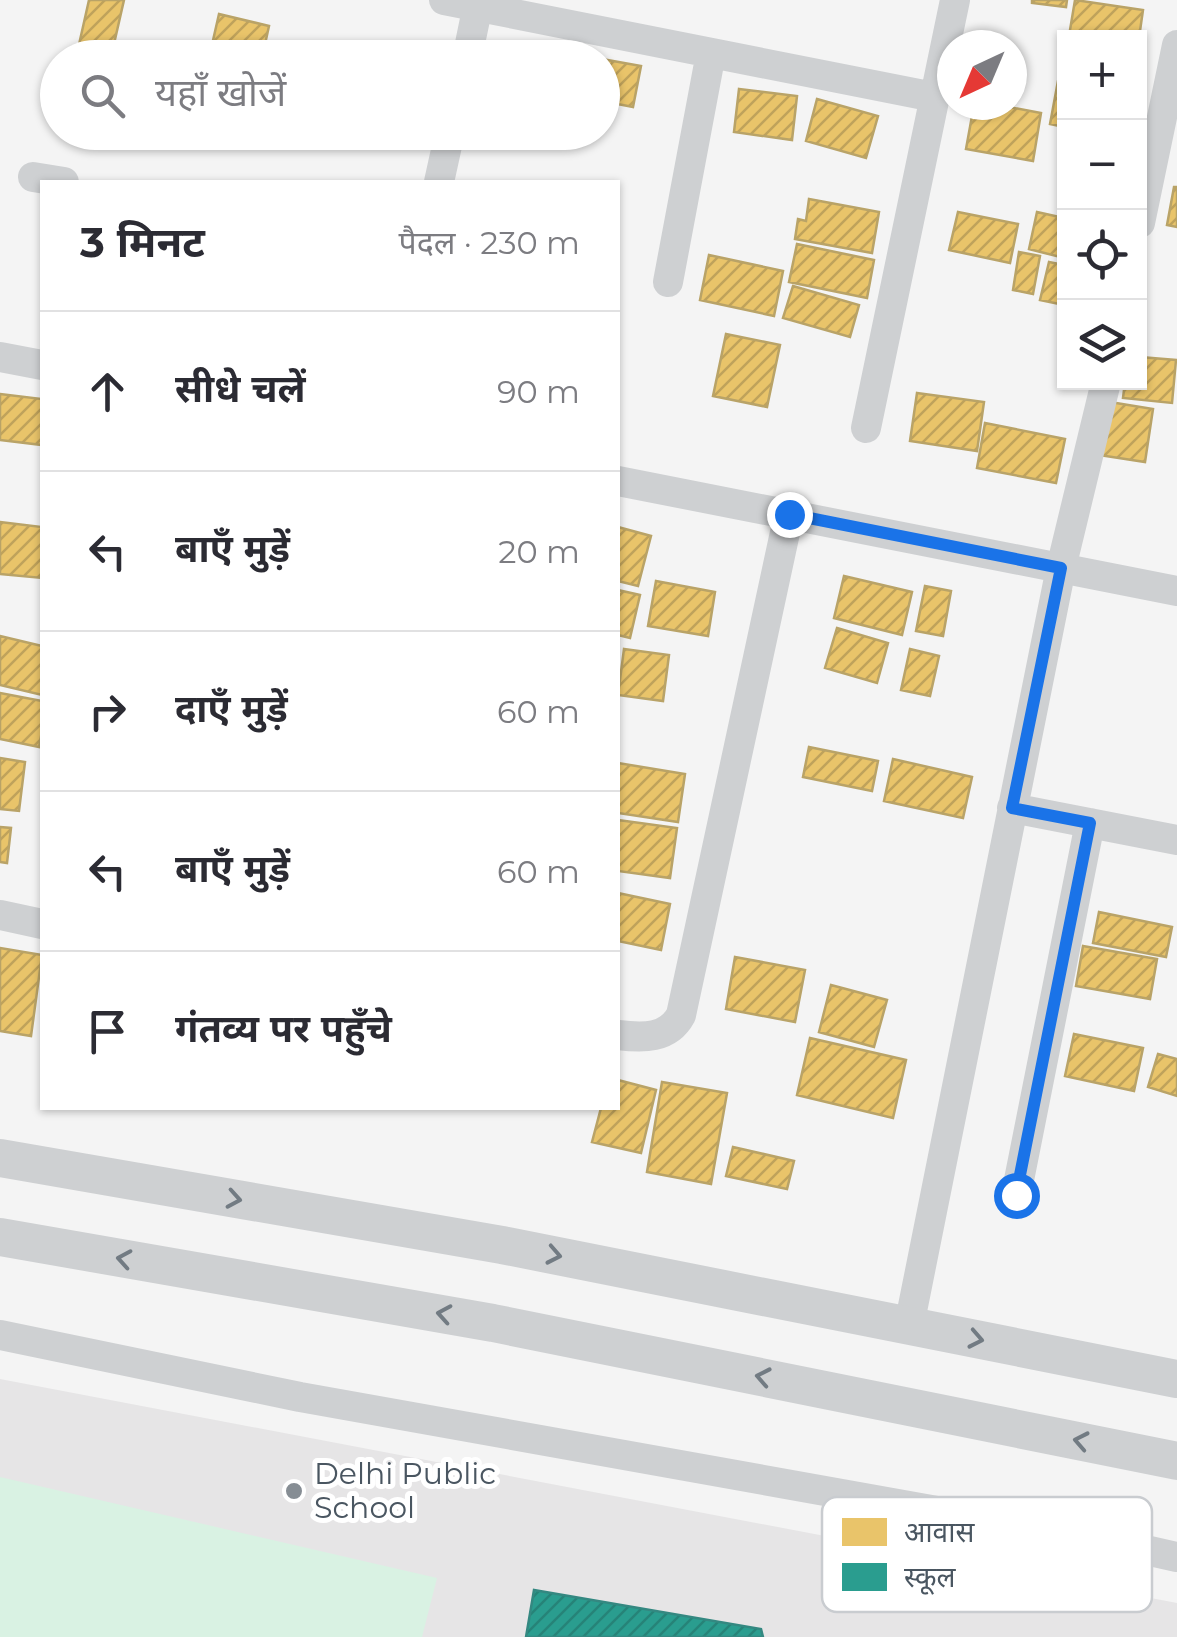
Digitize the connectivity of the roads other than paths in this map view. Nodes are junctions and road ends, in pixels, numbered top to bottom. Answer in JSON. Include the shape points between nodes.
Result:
{"nodes":[{"id":1,"x":444,"y":0,"type":"edge"},
{"id":2,"x":955,"y":0,"type":"edge"},
{"id":3,"x":478,"y":3,"type":"edge"},
{"id":4,"x":470,"y":40,"type":"edge"},
{"id":5,"x":1177,"y":46,"type":"edge"},
{"id":6,"x":711,"y":53,"type":"junction"},
{"id":7,"x":934,"y":97,"type":"junction"},
{"id":8,"x":446,"y":150,"type":"edge"},
{"id":9,"x":32,"y":176,"type":"dead end"},
{"id":10,"x":53,"y":180,"type":"edge"},
{"id":11,"x":439,"y":180,"type":"edge"},
{"id":12,"x":1143,"y":210,"type":"edge"},
{"id":13,"x":668,"y":282,"type":"dead end"},
{"id":14,"x":0,"y":357,"type":"edge"},
{"id":15,"x":40,"y":364,"type":"edge"},
{"id":16,"x":1104,"y":390,"type":"edge"},
{"id":17,"x":866,"y":428,"type":"dead end"},
{"id":18,"x":620,"y":480,"type":"edge"},
{"id":19,"x":789,"y":514,"type":"junction"},
{"id":20,"x":1061,"y":568,"type":"junction"},
{"id":21,"x":1177,"y":591,"type":"edge"},
{"id":22,"x":1012,"y":808,"type":"junction"},
{"id":23,"x":1090,"y":823,"type":"junction"},
{"id":24,"x":1177,"y":840,"type":"edge"},
{"id":25,"x":0,"y":915,"type":"edge"},
{"id":26,"x":40,"y":924,"type":"edge"},
{"id":27,"x":620,"y":1035,"type":"edge"},
{"id":28,"x":0,"y":1158,"type":"edge"},
{"id":29,"x":1016,"y":1195,"type":"dead end"},
{"id":30,"x":0,"y":1237,"type":"edge"},
{"id":31,"x":910,"y":1326,"type":"junction"},
{"id":32,"x":0,"y":1335,"type":"edge"},
{"id":33,"x":1177,"y":1379,"type":"edge"},
{"id":34,"x":1177,"y":1460,"type":"edge"},
{"id":35,"x":858,"y":1497,"type":"edge"},
{"id":36,"x":1152,"y":1552,"type":"edge"},
{"id":37,"x":1177,"y":1557,"type":"edge"}],
"edges":[{"from":1,"to":3,"type":"street"},
{"from":2,"to":7,"type":"street"},
{"from":3,"to":4,"type":"street"},
{"from":3,"to":6,"type":"street"},
{"from":5,"to":12,"type":"street"},
{"from":6,"to":7,"type":"street"},
{"from":6,"to":13,"type":"street"},
{"from":7,"to":17,"type":"street"},
{"from":8,"to":11,"type":"street"},
{"from":9,"to":10,"type":"street"},
{"from":14,"to":15,"type":"street"},
{"from":16,"to":20,"type":"street"},
{"from":18,"to":19,"type":"street"},
{"from":19,"to":20,"type":"street"},
{"from":19,"to":27,"type":"street","via":[[681,1014],[664,1032]]},
{"from":20,"to":21,"type":"street"},
{"from":20,"to":22,"type":"street"},
{"from":22,"to":23,"type":"street"},
{"from":22,"to":31,"type":"street"},
{"from":23,"to":24,"type":"street"},
{"from":23,"to":29,"type":"street"},
{"from":25,"to":26,"type":"street"},
{"from":28,"to":31,"type":"street","one_way":true,"via":[[502,1245]]},
{"from":34,"to":30,"type":"street","one_way":true,"via":[[493,1323]]},
{"from":31,"to":33,"type":"street","one_way":true},
{"from":32,"to":35,"type":"street","via":[[300,1398]]},
{"from":36,"to":37,"type":"street"}]}
